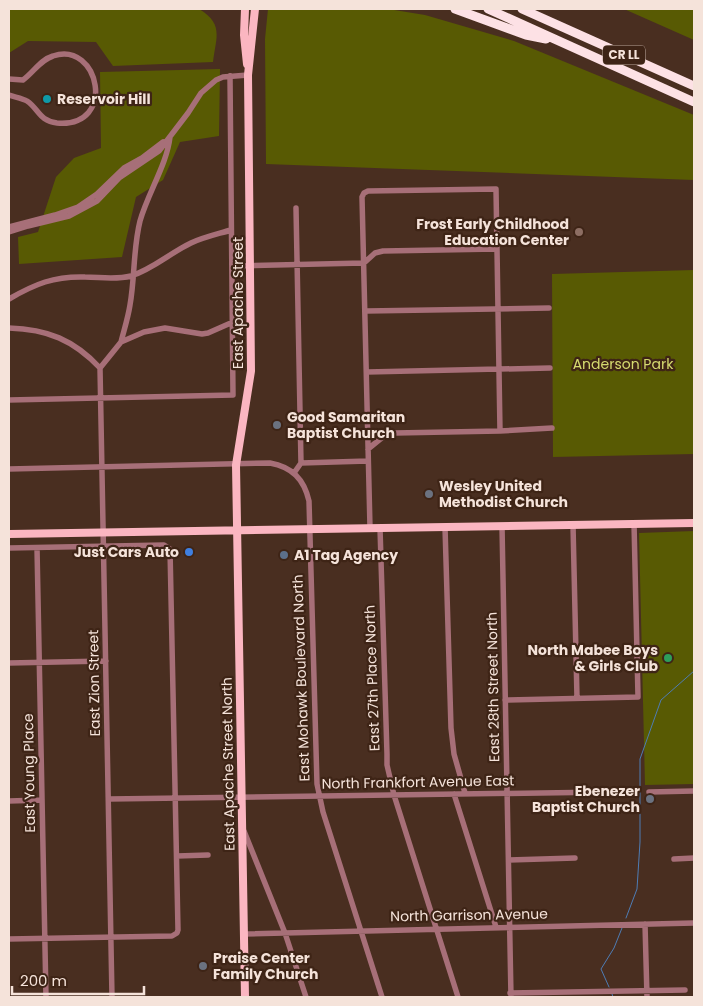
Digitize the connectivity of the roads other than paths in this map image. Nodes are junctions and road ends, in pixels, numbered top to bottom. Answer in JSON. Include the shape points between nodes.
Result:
{"nodes":[{"id":1,"x":245,"y":9,"type":"edge"},
{"id":2,"x":255,"y":9,"type":"edge"},
{"id":3,"x":455,"y":9,"type":"edge"},
{"id":4,"x":488,"y":9,"type":"edge"},
{"id":5,"x":522,"y":9,"type":"edge"},
{"id":6,"x":561,"y":42,"type":"junction"},
{"id":7,"x":248,"y":75,"type":"junction"},
{"id":8,"x":230,"y":76,"type":"junction"},
{"id":9,"x":9,"y":79,"type":"edge"},
{"id":10,"x":694,"y":86,"type":"edge"},
{"id":11,"x":9,"y":95,"type":"edge"},
{"id":12,"x":694,"y":102,"type":"edge"},
{"id":13,"x":170,"y":136,"type":"junction"},
{"id":14,"x":296,"y":208,"type":"dead end"},
{"id":15,"x":9,"y":227,"type":"edge"},
{"id":16,"x":231,"y":230,"type":"junction"},
{"id":17,"x":9,"y":232,"type":"edge"},
{"id":18,"x":497,"y":249,"type":"junction"},
{"id":19,"x":364,"y":262,"type":"junction"},
{"id":20,"x":297,"y":264,"type":"junction"},
{"id":21,"x":250,"y":265,"type":"junction"},
{"id":22,"x":232,"y":266,"type":"junction"},
{"id":23,"x":133,"y":275,"type":"junction"},
{"id":24,"x":9,"y":299,"type":"edge"},
{"id":25,"x":549,"y":308,"type":"dead end"},
{"id":26,"x":499,"y":309,"type":"junction"},
{"id":27,"x":366,"y":311,"type":"junction"},
{"id":28,"x":233,"y":322,"type":"junction"},
{"id":29,"x":9,"y":328,"type":"edge"},
{"id":30,"x":120,"y":342,"type":"junction"},
{"id":31,"x":100,"y":368,"type":"junction"},
{"id":32,"x":550,"y":368,"type":"dead end"},
{"id":33,"x":500,"y":370,"type":"junction"},
{"id":34,"x":367,"y":372,"type":"junction"},
{"id":35,"x":101,"y":398,"type":"junction"},
{"id":36,"x":9,"y":400,"type":"edge"},
{"id":37,"x":552,"y":428,"type":"dead end"},
{"id":38,"x":500,"y":431,"type":"junction"},
{"id":39,"x":368,"y":449,"type":"junction"},
{"id":40,"x":368,"y":461,"type":"junction"},
{"id":41,"x":301,"y":463,"type":"junction"},
{"id":42,"x":236,"y":464,"type":"junction"},
{"id":43,"x":102,"y":467,"type":"junction"},
{"id":44,"x":9,"y":468,"type":"edge"},
{"id":45,"x":294,"y":473,"type":"junction"},
{"id":46,"x":694,"y":523,"type":"edge"},
{"id":47,"x":634,"y":524,"type":"junction"},
{"id":48,"x":573,"y":525,"type":"junction"},
{"id":49,"x":502,"y":526,"type":"junction"},
{"id":50,"x":445,"y":527,"type":"junction"},
{"id":51,"x":370,"y":528,"type":"junction"},
{"id":52,"x":380,"y":528,"type":"junction"},
{"id":53,"x":237,"y":529,"type":"junction"},
{"id":54,"x":310,"y":530,"type":"junction"},
{"id":55,"x":104,"y":532,"type":"junction"},
{"id":56,"x":9,"y":534,"type":"edge"},
{"id":57,"x":104,"y":547,"type":"junction"},
{"id":58,"x":9,"y":548,"type":"edge"},
{"id":59,"x":38,"y":548,"type":"junction"},
{"id":60,"x":106,"y":661,"type":"junction"},
{"id":61,"x":40,"y":662,"type":"junction"},
{"id":62,"x":9,"y":663,"type":"edge"},
{"id":63,"x":577,"y":698,"type":"junction"},
{"id":64,"x":505,"y":700,"type":"junction"},
{"id":65,"x":694,"y":791,"type":"edge"},
{"id":66,"x":607,"y":792,"type":"dead end"},
{"id":67,"x":649,"y":792,"type":"dead end"},
{"id":68,"x":465,"y":793,"type":"junction"},
{"id":69,"x":507,"y":793,"type":"junction"},
{"id":70,"x":454,"y":794,"type":"junction"},
{"id":71,"x":394,"y":795,"type":"junction"},
{"id":72,"x":319,"y":796,"type":"junction"},
{"id":73,"x":242,"y":797,"type":"junction"},
{"id":74,"x":175,"y":798,"type":"junction"},
{"id":75,"x":109,"y":799,"type":"junction"},
{"id":76,"x":42,"y":800,"type":"junction"},
{"id":77,"x":9,"y":801,"type":"edge"},
{"id":78,"x":242,"y":826,"type":"junction"},
{"id":79,"x":208,"y":855,"type":"dead end"},
{"id":80,"x":177,"y":856,"type":"junction"},
{"id":81,"x":575,"y":858,"type":"dead end"},
{"id":82,"x":694,"y":858,"type":"edge"},
{"id":83,"x":674,"y":859,"type":"dead end"},
{"id":84,"x":508,"y":860,"type":"junction"},
{"id":85,"x":694,"y":923,"type":"edge"},
{"id":86,"x":644,"y":924,"type":"junction"},
{"id":87,"x":510,"y":926,"type":"junction"},
{"id":88,"x":496,"y":927,"type":"junction"},
{"id":89,"x":436,"y":928,"type":"junction"},
{"id":90,"x":360,"y":930,"type":"junction"},
{"id":91,"x":285,"y":933,"type":"junction"},
{"id":92,"x":244,"y":934,"type":"junction"},
{"id":93,"x":111,"y":937,"type":"junction"},
{"id":94,"x":44,"y":938,"type":"junction"},
{"id":95,"x":9,"y":939,"type":"edge"},
{"id":96,"x":685,"y":990,"type":"dead end"},
{"id":97,"x":646,"y":994,"type":"edge"},
{"id":98,"x":511,"y":995,"type":"edge"},
{"id":99,"x":46,"y":997,"type":"edge"},
{"id":100,"x":112,"y":997,"type":"edge"},
{"id":101,"x":245,"y":997,"type":"edge"},
{"id":102,"x":306,"y":997,"type":"edge"},
{"id":103,"x":382,"y":997,"type":"edge"},
{"id":104,"x":458,"y":997,"type":"edge"}],
"edges":[{"from":1,"to":7,"type":"main road","name":"East Apache Street","via":[[244,46]]},
{"from":2,"to":7,"type":"main road","name":"East Apache Street"},
{"from":3,"to":6,"type":"highway","via":[[526,35]]},
{"from":4,"to":6,"type":"highway","number":"CR LL"},
{"from":5,"to":10,"type":"highway","number":"CR LL"},
{"from":6,"to":12,"type":"highway","number":"CR LL"},
{"from":7,"to":8,"type":"street"},
{"from":7,"to":21,"type":"main road","name":"East Apache Street"},
{"from":8,"to":13,"type":"street","via":[[216,80],[201,93]]},
{"from":8,"to":16,"type":"street","name":"East Apache Street"},
{"from":9,"to":11,"type":"street","via":[[23,80],[44,60],[66,54],[89,68],[97,90],[92,106],[83,117],[64,123],[47,120],[38,115],[28,101]]},
{"from":13,"to":15,"type":"street","via":[[124,168],[78,207]]},
{"from":13,"to":17,"type":"street","via":[[159,151],[84,209]]},
{"from":13,"to":23,"type":"street","via":[[169,149],[140,220]]},
{"from":14,"to":20,"type":"street"},
{"from":16,"to":22,"type":"street","name":"East Apache Street"},
{"from":16,"to":23,"type":"street","via":[[192,243]]},
{"from":18,"to":19,"type":"street","via":[[383,251],[374,253]]},
{"from":18,"to":19,"type":"street","via":[[496,189],[368,191],[362,197]]},
{"from":18,"to":26,"type":"street"},
{"from":19,"to":20,"type":"street"},
{"from":19,"to":27,"type":"street"},
{"from":20,"to":21,"type":"street"},
{"from":20,"to":41,"type":"street"},
{"from":21,"to":22,"type":"street"},
{"from":21,"to":42,"type":"main road","name":"East Apache Street","via":[[251,370]]},
{"from":22,"to":28,"type":"street","name":"East Apache Street"},
{"from":23,"to":24,"type":"street","via":[[53,280],[32,286]]},
{"from":23,"to":30,"type":"street","via":[[130,305]]},
{"from":25,"to":26,"type":"street"},
{"from":26,"to":27,"type":"street"},
{"from":26,"to":33,"type":"street"},
{"from":27,"to":34,"type":"street"},
{"from":28,"to":30,"type":"street","via":[[208,333],[153,330]]},
{"from":28,"to":35,"type":"street","name":"East Apache Street","via":[[233,395]]},
{"from":29,"to":31,"type":"street","via":[[60,338],[80,348]]},
{"from":30,"to":31,"type":"street"},
{"from":31,"to":35,"type":"street","name":"East Zion Street"},
{"from":32,"to":33,"type":"street"},
{"from":33,"to":34,"type":"street"},
{"from":33,"to":38,"type":"street"},
{"from":34,"to":39,"type":"street"},
{"from":35,"to":36,"type":"street"},
{"from":35,"to":43,"type":"street","name":"East Zion Street"},
{"from":37,"to":38,"type":"street"},
{"from":38,"to":39,"type":"street","via":[[394,433],[384,436]]},
{"from":39,"to":40,"type":"street"},
{"from":40,"to":41,"type":"street"},
{"from":40,"to":51,"type":"street"},
{"from":41,"to":45,"type":"street"},
{"from":42,"to":43,"type":"street"},
{"from":42,"to":45,"type":"street","via":[[270,463]]},
{"from":42,"to":53,"type":"main road","name":"East Apache Street"},
{"from":43,"to":44,"type":"street"},
{"from":43,"to":55,"type":"street","name":"East Zion Street"},
{"from":45,"to":54,"type":"street","name":"East Mohawk Boulevard North","via":[[307,490]]},
{"from":46,"to":47,"type":"main road"},
{"from":47,"to":48,"type":"main road"},
{"from":47,"to":63,"type":"street","via":[[638,697]]},
{"from":48,"to":49,"type":"main road"},
{"from":48,"to":63,"type":"street"},
{"from":49,"to":50,"type":"main road"},
{"from":49,"to":64,"type":"street","name":"East 28th Street North"},
{"from":50,"to":52,"type":"main road"},
{"from":50,"to":68,"type":"street","via":[[451,728],[454,754]]},
{"from":51,"to":52,"type":"main road"},
{"from":51,"to":54,"type":"main road"},
{"from":52,"to":71,"type":"street","name":"East 27th Place North","via":[[387,759]]},
{"from":53,"to":54,"type":"main road"},
{"from":53,"to":55,"type":"main road"},
{"from":53,"to":73,"type":"main road","name":"East Apache Street North"},
{"from":54,"to":72,"type":"street","name":"East Mohawk Boulevard North","via":[[315,758]]},
{"from":55,"to":56,"type":"main road"},
{"from":55,"to":57,"type":"street","name":"East Zion Street"},
{"from":57,"to":59,"type":"street"},
{"from":57,"to":60,"type":"street","name":"East Zion Street"},
{"from":57,"to":74,"type":"street","via":[[164,545],[171,552]]},
{"from":58,"to":59,"type":"street"},
{"from":59,"to":61,"type":"street","name":"East Young Place"},
{"from":60,"to":61,"type":"street"},
{"from":60,"to":75,"type":"street","name":"East Zion Street"},
{"from":61,"to":62,"type":"street"},
{"from":61,"to":76,"type":"street","name":"East Young Place"},
{"from":63,"to":64,"type":"street"},
{"from":64,"to":69,"type":"street","name":"East 28th Street North"},
{"from":65,"to":67,"type":"street"},
{"from":66,"to":69,"type":"street","name":"North Frankfort Avenue East"},
{"from":68,"to":69,"type":"street","name":"North Frankfort Avenue East"},
{"from":68,"to":70,"type":"street","name":"North Frankfort Avenue East"},
{"from":69,"to":84,"type":"street","name":"East 28th Street North"},
{"from":70,"to":71,"type":"street","name":"North Frankfort Avenue East"},
{"from":70,"to":88,"type":"street"},
{"from":71,"to":72,"type":"street","name":"North Frankfort Avenue East"},
{"from":71,"to":89,"type":"street","name":"East 27th Place North"},
{"from":72,"to":73,"type":"street","name":"North Frankfort Avenue East"},
{"from":72,"to":90,"type":"street","name":"East Mohawk Boulevard North"},
{"from":73,"to":74,"type":"street","name":"North Frankfort Avenue East"},
{"from":73,"to":78,"type":"main road","name":"East Apache Street North"},
{"from":74,"to":75,"type":"street","name":"North Frankfort Avenue East"},
{"from":74,"to":80,"type":"street"},
{"from":75,"to":93,"type":"street","name":"East Zion Street"},
{"from":76,"to":77,"type":"street"},
{"from":76,"to":94,"type":"street","name":"East Young Place"},
{"from":78,"to":91,"type":"street"},
{"from":78,"to":92,"type":"main road","name":"East Apache Street North"},
{"from":79,"to":80,"type":"street"},
{"from":80,"to":93,"type":"street","via":[[177,933],[172,936]]},
{"from":81,"to":84,"type":"street"},
{"from":82,"to":83,"type":"street"},
{"from":84,"to":87,"type":"street","name":"East 28th Street North"},
{"from":85,"to":86,"type":"street","name":"North Garrison Avenue"},
{"from":86,"to":87,"type":"street","name":"North Garrison Avenue"},
{"from":86,"to":97,"type":"street"},
{"from":87,"to":88,"type":"street","name":"North Garrison Avenue"},
{"from":87,"to":98,"type":"street","name":"East 28th Street North"},
{"from":88,"to":89,"type":"street","name":"North Garrison Avenue"},
{"from":89,"to":90,"type":"street","name":"North Garrison Avenue"},
{"from":89,"to":104,"type":"street","name":"East 27th Place North"},
{"from":90,"to":91,"type":"street","name":"North Garrison Avenue"},
{"from":90,"to":103,"type":"street","name":"East Mohawk Boulevard North"},
{"from":91,"to":92,"type":"street","name":"North Garrison Avenue"},
{"from":91,"to":102,"type":"street"},
{"from":92,"to":101,"type":"main road","name":"East Apache Street North"},
{"from":93,"to":94,"type":"street"},
{"from":93,"to":100,"type":"street","name":"East Zion Street"},
{"from":94,"to":95,"type":"street"},
{"from":94,"to":99,"type":"street","name":"East Young Place"},
{"from":96,"to":97,"type":"street"},
{"from":97,"to":98,"type":"street"}]}
